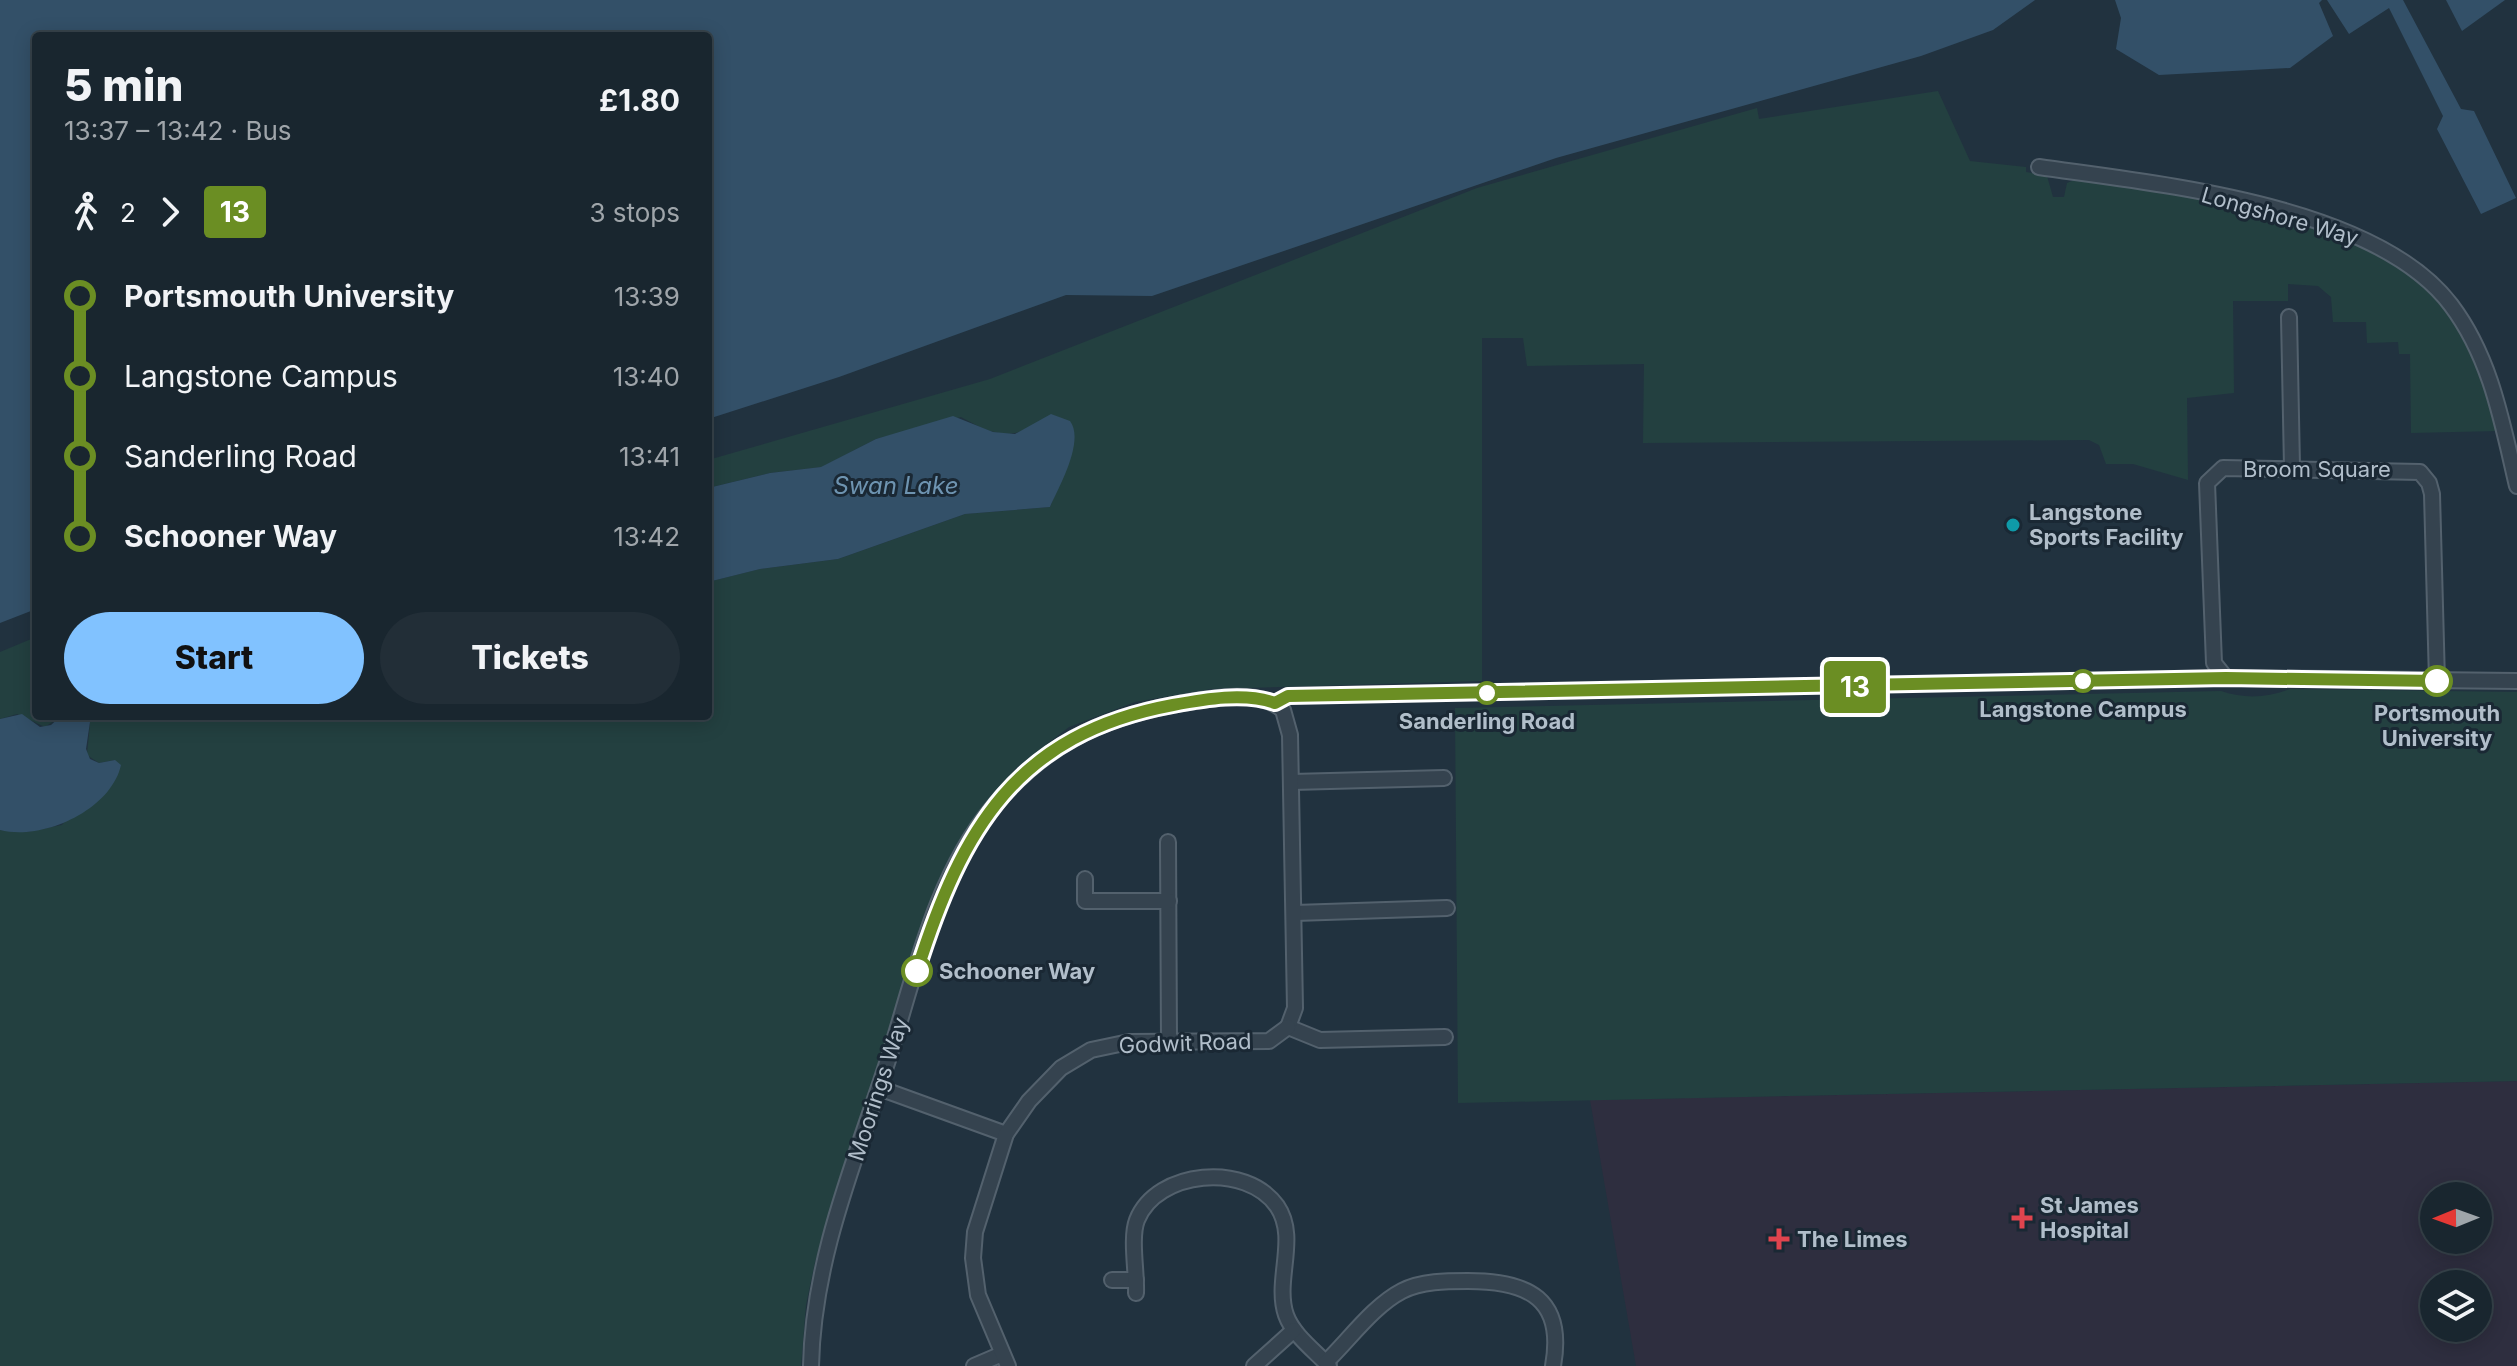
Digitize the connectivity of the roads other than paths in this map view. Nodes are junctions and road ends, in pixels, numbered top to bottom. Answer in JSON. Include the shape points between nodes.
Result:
{"nodes":[{"id":1,"x":2039,"y":167,"type":"dead end"},
{"id":2,"x":2289,"y":317,"type":"dead end"},
{"id":3,"x":2292,"y":467,"type":"junction"},
{"id":4,"x":2517,"y":486,"type":"edge"},
{"id":5,"x":2437,"y":681,"type":"junction"},
{"id":6,"x":2517,"y":681,"type":"edge"},
{"id":7,"x":1444,"y":778,"type":"dead end"},
{"id":8,"x":1292,"y":782,"type":"junction"},
{"id":9,"x":1168,"y":842,"type":"dead end"},
{"id":10,"x":1085,"y":879,"type":"dead end"},
{"id":11,"x":1169,"y":901,"type":"junction"},
{"id":12,"x":1447,"y":908,"type":"dead end"},
{"id":13,"x":1295,"y":913,"type":"junction"},
{"id":14,"x":1288,"y":1027,"type":"junction"},
{"id":15,"x":1445,"y":1037,"type":"dead end"},
{"id":16,"x":1169,"y":1041,"type":"junction"},
{"id":17,"x":879,"y":1088,"type":"junction"},
{"id":18,"x":1006,"y":1134,"type":"junction"},
{"id":19,"x":1112,"y":1280,"type":"dead end"},
{"id":20,"x":1294,"y":1330,"type":"junction"},
{"id":21,"x":1005,"y":1360,"type":"edge"},
{"id":22,"x":1328,"y":1364,"type":"edge"},
{"id":23,"x":811,"y":1366,"type":"edge"},
{"id":24,"x":974,"y":1366,"type":"edge"},
{"id":25,"x":1254,"y":1366,"type":"edge"},
{"id":26,"x":1553,"y":1366,"type":"edge"}],
"edges":[{"from":1,"to":4,"type":"street","name":"Longshore Way","via":[[2244,201],[2368,242],[2421,274],[2446,299],[2474,343],[2495,392]]},
{"from":2,"to":3,"type":"street"},
{"from":3,"to":5,"type":"street","name":"Broom Square","via":[[2409,469],[2429,483]]},
{"from":3,"to":5,"type":"street","name":"Broom Square","via":[[2223,468],[2207,483],[2214,663],[2226,678]]},
{"from":5,"to":6,"type":"street"},
{"from":7,"to":8,"type":"street"},
{"from":8,"to":13,"type":"street"},
{"from":8,"to":17,"type":"street","name":"Moorings Way","via":[[1287,720],[1275,703],[1263,699],[1197,700],[1119,716],[1054,749],[1019,778],[968,840],[944,893]]},
{"from":9,"to":11,"type":"street"},
{"from":10,"to":11,"type":"street","via":[[1085,901]]},
{"from":11,"to":16,"type":"street"},
{"from":12,"to":13,"type":"street"},
{"from":13,"to":14,"type":"street","via":[[1295,1008]]},
{"from":14,"to":15,"type":"street","via":[[1320,1040]]},
{"from":14,"to":16,"type":"street","name":"Godwit Road","via":[[1269,1041]]},
{"from":16,"to":18,"type":"street","name":"Godwit Road","via":[[1110,1045],[1075,1058],[1043,1084]]},
{"from":17,"to":18,"type":"street"},
{"from":17,"to":23,"type":"street","name":"Moorings Way","via":[[817,1286]]},
{"from":18,"to":21,"type":"street","name":"Godwit Road","via":[[975,1232],[973,1258],[982,1309]]},
{"from":19,"to":20,"type":"street","via":[[1136,1287],[1135,1223],[1154,1195],[1204,1178],[1243,1182],[1263,1193],[1285,1220],[1283,1302]]},
{"from":20,"to":22,"type":"street"},
{"from":20,"to":25,"type":"street"},
{"from":21,"to":24,"type":"street"},
{"from":22,"to":26,"type":"street","via":[[1401,1291],[1430,1283],[1488,1281],[1516,1284],[1549,1312],[1557,1343]]}]}
